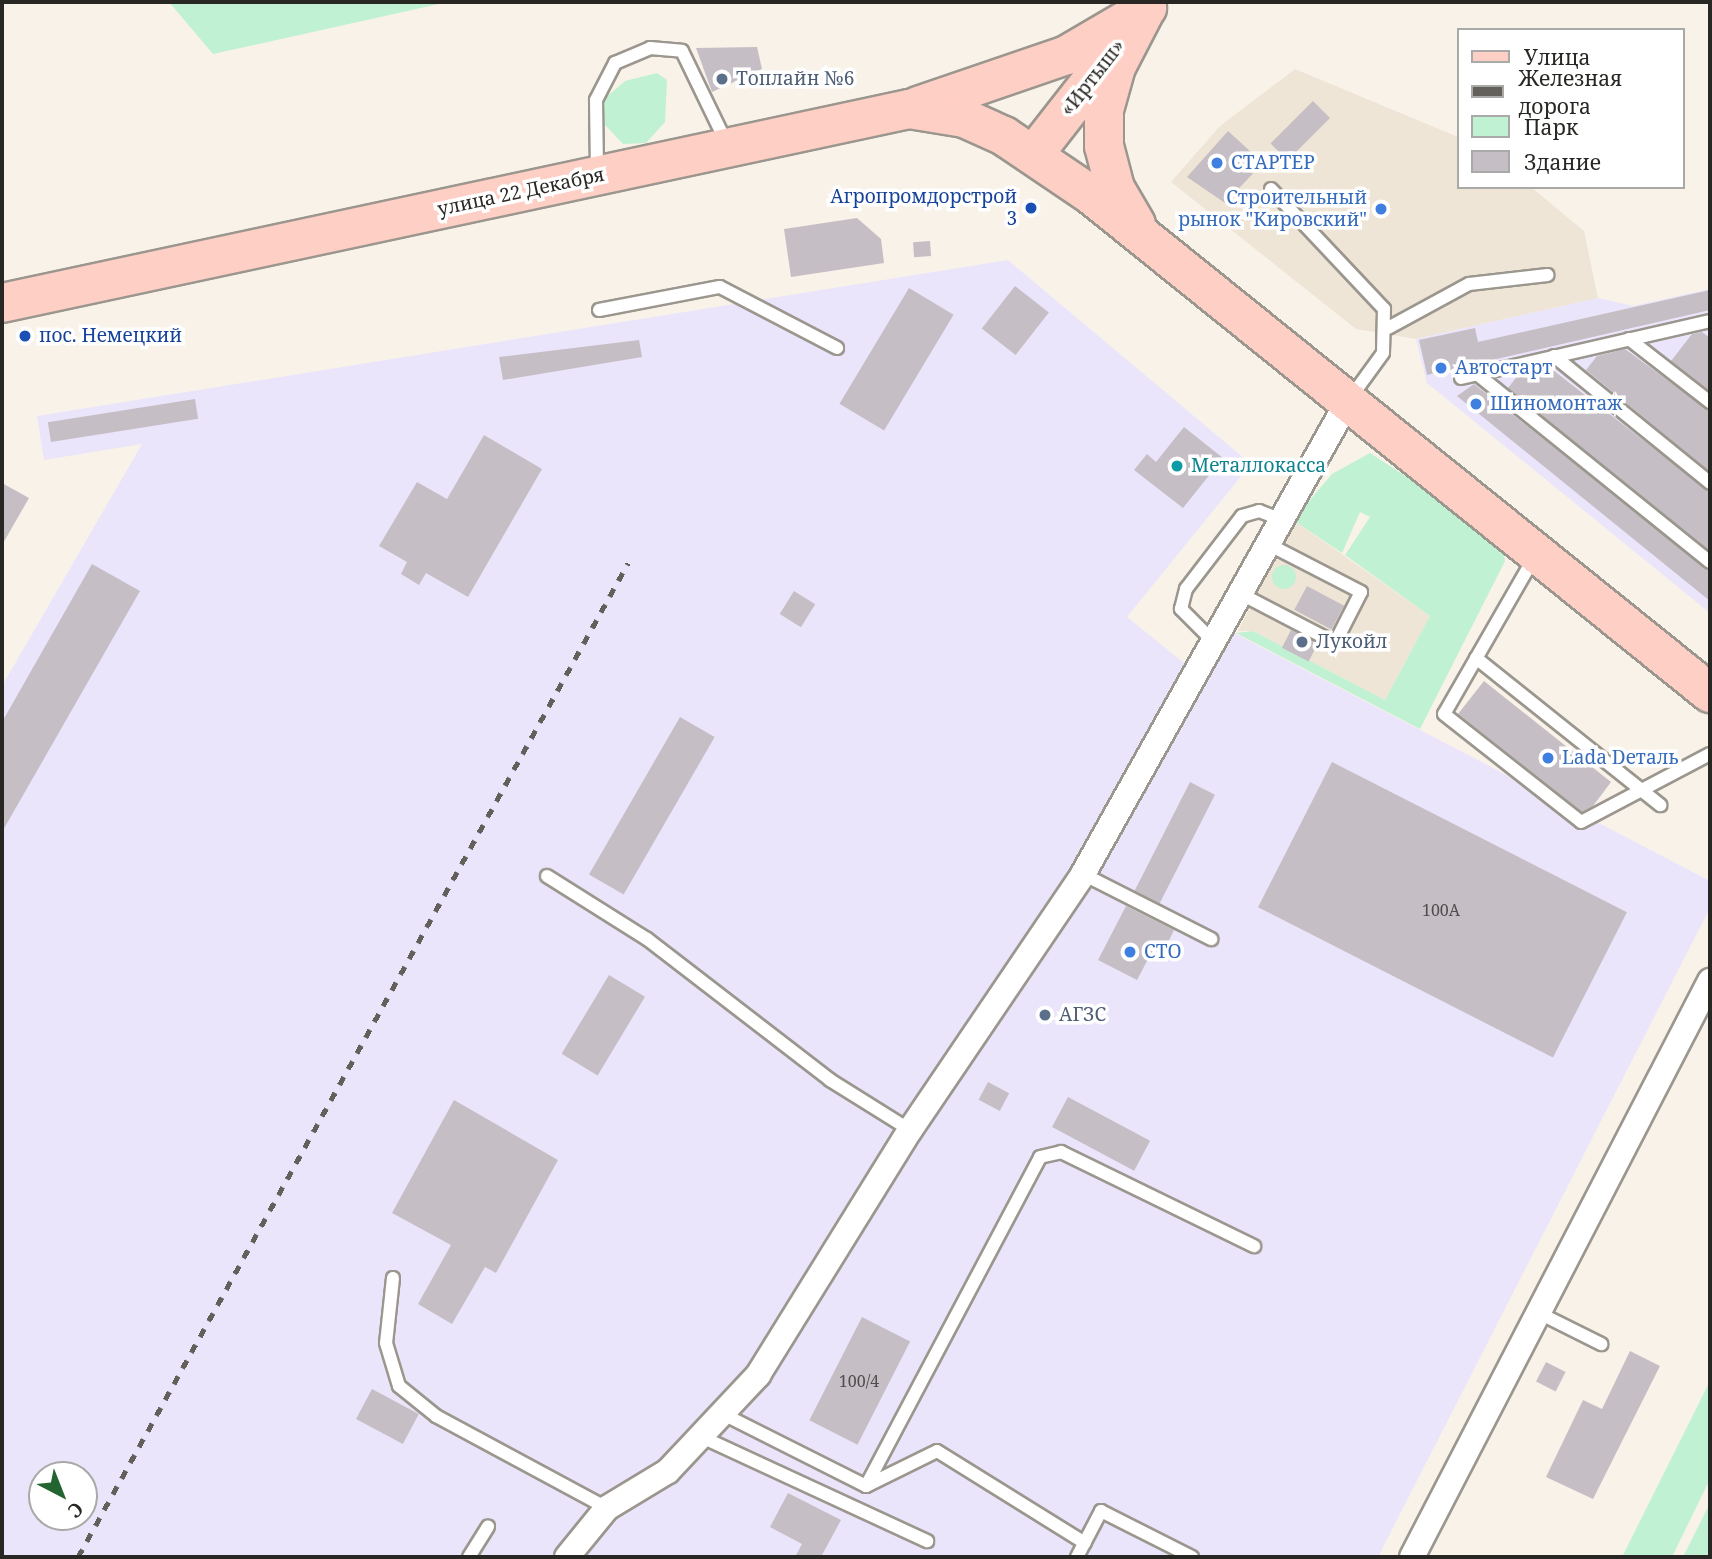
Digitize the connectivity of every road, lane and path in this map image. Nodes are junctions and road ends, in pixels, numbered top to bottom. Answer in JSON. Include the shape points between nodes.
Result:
{"nodes":[{"id":1,"x":1149,"y":5,"type":"edge"},
{"id":2,"x":909,"y":109,"type":"junction"},
{"id":3,"x":729,"y":148,"type":"junction"},
{"id":4,"x":1034,"y":154,"type":"junction"},
{"id":5,"x":597,"y":176,"type":"junction"},
{"id":6,"x":1271,"y":189,"type":"dead end"},
{"id":7,"x":1147,"y":240,"type":"junction"},
{"id":8,"x":1547,"y":275,"type":"dead end"},
{"id":9,"x":2,"y":303,"type":"edge"},
{"id":10,"x":599,"y":310,"type":"dead end"},
{"id":11,"x":1710,"y":322,"type":"edge"},
{"id":12,"x":1388,"y":327,"type":"junction"},
{"id":13,"x":1629,"y":339,"type":"junction"},
{"id":14,"x":836,"y":348,"type":"dead end"},
{"id":15,"x":1554,"y":356,"type":"junction"},
{"id":16,"x":1477,"y":374,"type":"junction"},
{"id":17,"x":1461,"y":378,"type":"dead end"},
{"id":18,"x":1710,"y":401,"type":"edge"},
{"id":19,"x":1347,"y":403,"type":"junction"},
{"id":20,"x":1710,"y":482,"type":"edge"},
{"id":21,"x":1282,"y":520,"type":"junction"},
{"id":22,"x":1268,"y":544,"type":"junction"},
{"id":23,"x":1536,"y":554,"type":"junction"},
{"id":24,"x":1710,"y":562,"type":"edge"},
{"id":25,"x":1241,"y":594,"type":"junction"},
{"id":26,"x":1214,"y":642,"type":"junction"},
{"id":27,"x":1476,"y":659,"type":"junction"},
{"id":28,"x":1710,"y":693,"type":"edge"},
{"id":29,"x":1710,"y":754,"type":"edge"},
{"id":30,"x":1642,"y":790,"type":"junction"},
{"id":31,"x":1660,"y":805,"type":"dead end"},
{"id":32,"x":1083,"y":874,"type":"junction"},
{"id":33,"x":547,"y":876,"type":"dead end"},
{"id":34,"x":1211,"y":939,"type":"dead end"},
{"id":35,"x":1710,"y":981,"type":"edge"},
{"id":36,"x":910,"y":1130,"type":"junction"},
{"id":37,"x":1254,"y":1246,"type":"dead end"},
{"id":38,"x":393,"y":1278,"type":"dead end"},
{"id":39,"x":1537,"y":1312,"type":"junction"},
{"id":40,"x":1601,"y":1344,"type":"dead end"},
{"id":41,"x":727,"y":1416,"type":"junction"},
{"id":42,"x":704,"y":1438,"type":"junction"},
{"id":43,"x":866,"y":1486,"type":"junction"},
{"id":44,"x":607,"y":1508,"type":"junction"},
{"id":45,"x":488,"y":1527,"type":"dead end"},
{"id":46,"x":927,"y":1541,"type":"dead end"},
{"id":47,"x":1084,"y":1542,"type":"junction"},
{"id":48,"x":470,"y":1557,"type":"edge"},
{"id":49,"x":567,"y":1557,"type":"edge"},
{"id":50,"x":1077,"y":1557,"type":"edge"},
{"id":51,"x":1192,"y":1557,"type":"edge"},
{"id":52,"x":1412,"y":1557,"type":"edge"}],
"edges":[{"from":1,"to":2,"type":"main road","via":[[1067,55]]},
{"from":1,"to":4,"type":"main road","name":"«Иртыш»"},
{"from":1,"to":7,"type":"main road","via":[[1115,67],[1104,146],[1115,188]]},
{"from":2,"to":3,"type":"main road","name":"улица 22 Декабря"},
{"from":2,"to":4,"type":"main road","name":"улица 22 Декабря","via":[[964,118]]},
{"from":3,"to":5,"type":"main road","name":"улица 22 Декабря"},
{"from":3,"to":5,"type":"lane","via":[[682,51],[650,48],[615,64],[596,100]]},
{"from":4,"to":7,"type":"main road","name":"улица 22 Декабря"},
{"from":5,"to":9,"type":"main road","name":"улица 22 Декабря"},
{"from":6,"to":12,"type":"lane","via":[[1384,309]]},
{"from":7,"to":19,"type":"main road","name":"улица 22 Декабря"},
{"from":8,"to":12,"type":"lane","via":[[1469,284]]},
{"from":10,"to":14,"type":"lane","via":[[720,287]]},
{"from":11,"to":13,"type":"lane"},
{"from":12,"to":19,"type":"lane","via":[[1382,353]]},
{"from":13,"to":15,"type":"lane"},
{"from":13,"to":18,"type":"lane"},
{"from":15,"to":16,"type":"lane"},
{"from":15,"to":20,"type":"lane"},
{"from":16,"to":17,"type":"lane"},
{"from":16,"to":24,"type":"lane"},
{"from":19,"to":21,"type":"street"},
{"from":19,"to":23,"type":"main road","name":"улица 22 Декабря"},
{"from":21,"to":22,"type":"street"},
{"from":21,"to":26,"type":"lane","via":[[1259,511],[1242,516],[1186,589],[1181,609]]},
{"from":22,"to":25,"type":"street"},
{"from":22,"to":25,"type":"lane","via":[[1361,592],[1335,643]]},
{"from":23,"to":27,"type":"lane"},
{"from":23,"to":28,"type":"main road","name":"улица 22 Декабря"},
{"from":25,"to":26,"type":"street"},
{"from":26,"to":32,"type":"street"},
{"from":27,"to":30,"type":"lane"},
{"from":27,"to":30,"type":"lane","via":[[1444,714],[1454,722],[1581,822]]},
{"from":29,"to":30,"type":"lane"},
{"from":30,"to":31,"type":"lane"},
{"from":32,"to":34,"type":"lane"},
{"from":32,"to":36,"type":"street"},
{"from":33,"to":36,"type":"lane","via":[[648,939],[830,1080]]},
{"from":35,"to":39,"type":"street"},
{"from":36,"to":41,"type":"street"},
{"from":37,"to":43,"type":"lane","via":[[1061,1152],[1040,1157]]},
{"from":38,"to":44,"type":"lane","via":[[386,1343],[399,1385],[436,1416]]},
{"from":39,"to":40,"type":"lane"},
{"from":39,"to":52,"type":"street"},
{"from":41,"to":42,"type":"street"},
{"from":41,"to":43,"type":"lane"},
{"from":42,"to":44,"type":"street","via":[[668,1471]]},
{"from":42,"to":46,"type":"lane"},
{"from":43,"to":47,"type":"lane","via":[[937,1451]]},
{"from":44,"to":49,"type":"street"},
{"from":45,"to":48,"type":"lane"},
{"from":47,"to":50,"type":"lane"},
{"from":47,"to":51,"type":"lane","via":[[1101,1511]]}]}
